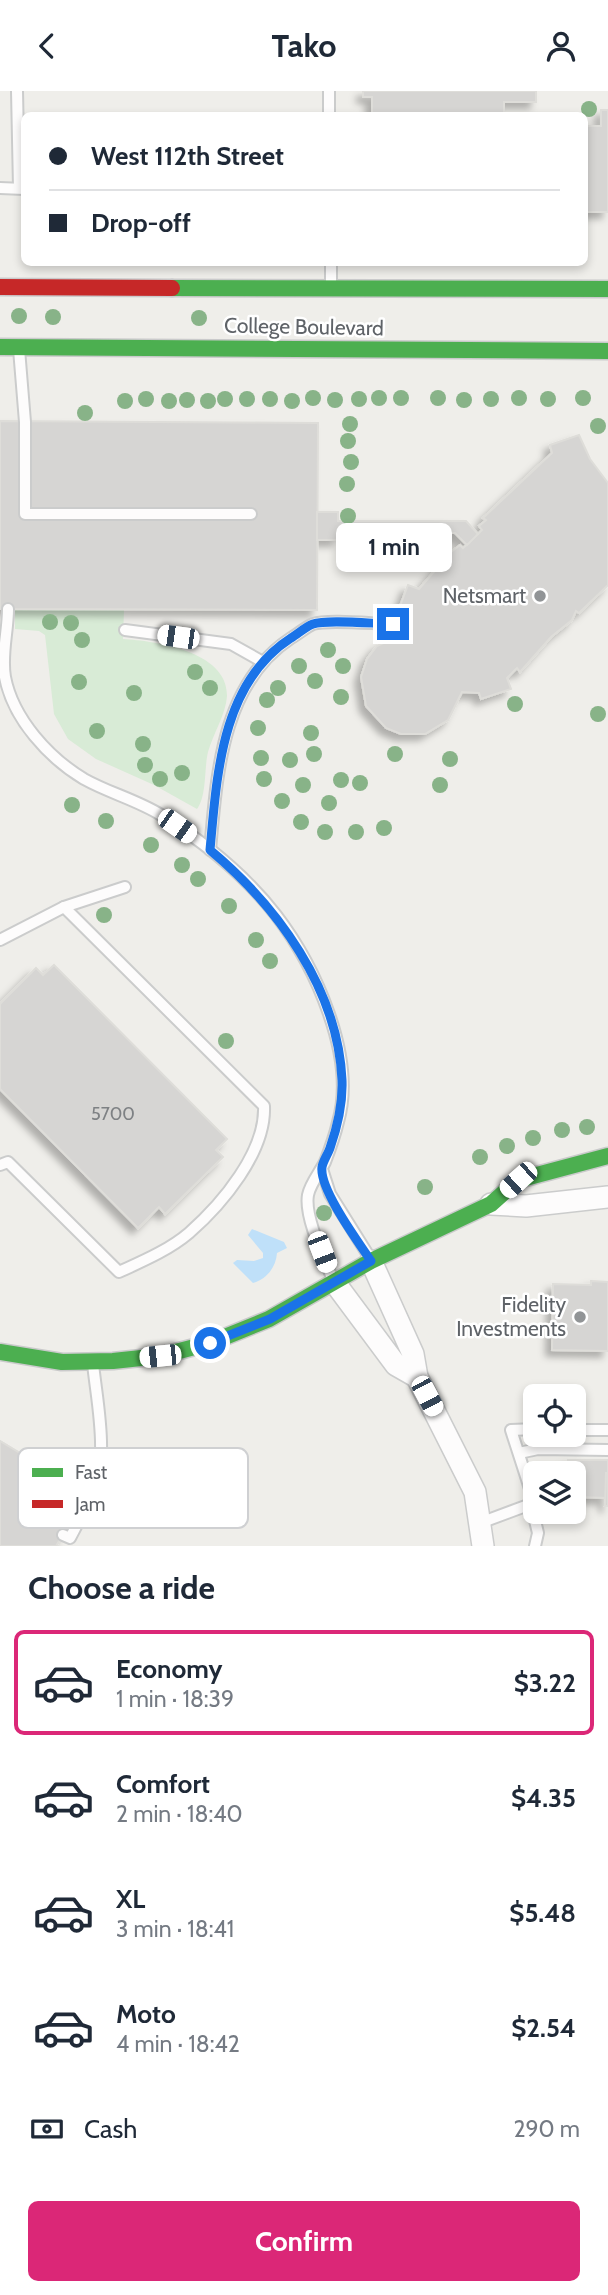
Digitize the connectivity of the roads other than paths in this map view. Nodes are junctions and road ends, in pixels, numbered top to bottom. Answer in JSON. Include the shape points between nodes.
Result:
{"nodes":[{"id":1,"x":17,"y":91,"type":"edge"},
{"id":2,"x":329,"y":91,"type":"edge"},
{"id":3,"x":329,"y":112,"type":"edge"},
{"id":4,"x":21,"y":169,"type":"edge"},
{"id":5,"x":0,"y":188,"type":"edge"},
{"id":6,"x":21,"y":188,"type":"edge"},
{"id":7,"x":331,"y":266,"type":"edge"},
{"id":8,"x":0,"y":288,"type":"edge"},
{"id":9,"x":331,"y":288,"type":"junction"},
{"id":10,"x":608,"y":289,"type":"edge"},
{"id":11,"x":0,"y":347,"type":"edge"},
{"id":12,"x":19,"y":347,"type":"junction"},
{"id":13,"x":608,"y":351,"type":"edge"},
{"id":14,"x":251,"y":515,"type":"dead end"},
{"id":15,"x":8,"y":609,"type":"dead end"},
{"id":16,"x":393,"y":624,"type":"dead end"},
{"id":17,"x":125,"y":630,"type":"dead end"},
{"id":18,"x":2,"y":657,"type":"edge"},
{"id":19,"x":263,"y":662,"type":"junction"},
{"id":20,"x":210,"y":850,"type":"junction"},
{"id":21,"x":125,"y":887,"type":"dead end"},
{"id":22,"x":64,"y":907,"type":"junction"},
{"id":23,"x":0,"y":940,"type":"edge"},
{"id":24,"x":608,"y":1156,"type":"edge"},
{"id":25,"x":3,"y":1160,"type":"edge"},
{"id":26,"x":322,"y":1169,"type":"junction"},
{"id":27,"x":608,"y":1197,"type":"edge"},
{"id":28,"x":491,"y":1204,"type":"junction"},
{"id":29,"x":371,"y":1261,"type":"junction"},
{"id":30,"x":335,"y":1283,"type":"junction"},
{"id":31,"x":0,"y":1352,"type":"edge"},
{"id":32,"x":93,"y":1361,"type":"junction"},
{"id":33,"x":417,"y":1377,"type":"junction"},
{"id":34,"x":523,"y":1430,"type":"edge"},
{"id":35,"x":586,"y":1430,"type":"edge"},
{"id":36,"x":608,"y":1430,"type":"edge"},
{"id":37,"x":102,"y":1448,"type":"edge"},
{"id":38,"x":608,"y":1450,"type":"edge"},
{"id":39,"x":519,"y":1453,"type":"junction"},
{"id":40,"x":523,"y":1466,"type":"edge"},
{"id":41,"x":523,"y":1507,"type":"edge"},
{"id":42,"x":480,"y":1523,"type":"junction"},
{"id":43,"x":536,"y":1524,"type":"edge"},
{"id":44,"x":75,"y":1528,"type":"edge"},
{"id":45,"x":63,"y":1535,"type":"dead end"},
{"id":46,"x":482,"y":1546,"type":"edge"},
{"id":47,"x":535,"y":1546,"type":"edge"}],
"edges":[{"from":1,"to":4,"type":"lane"},
{"from":2,"to":3,"type":"lane"},
{"from":5,"to":6,"type":"lane"},
{"from":7,"to":9,"type":"lane"},
{"from":8,"to":9,"type":"main road","name":"College Boulevard"},
{"from":9,"to":10,"type":"main road","name":"College Boulevard"},
{"from":11,"to":12,"type":"main road","name":"College Boulevard"},
{"from":12,"to":13,"type":"main road","name":"College Boulevard"},
{"from":12,"to":14,"type":"lane","via":[[25,514]]},
{"from":15,"to":18,"type":"lane","via":[[8,638]]},
{"from":16,"to":19,"type":"lane","via":[[314,623]]},
{"from":17,"to":19,"type":"lane","via":[[230,644]]},
{"from":18,"to":20,"type":"lane","via":[[6,680],[24,722],[62,763],[85,779],[160,814]]},
{"from":19,"to":20,"type":"lane","via":[[238,700],[222,751]]},
{"from":20,"to":26,"type":"lane","via":[[252,886],[278,918],[326,1005],[338,1047],[342,1102]]},
{"from":21,"to":22,"type":"lane"},
{"from":22,"to":23,"type":"lane"},
{"from":22,"to":25,"type":"lane","via":[[264,1106],[265,1121],[246,1163],[211,1211],[167,1248],[118,1272]]},
{"from":24,"to":28,"type":"main road","via":[[518,1180]]},
{"from":26,"to":29,"type":"lane","via":[[330,1194]]},
{"from":26,"to":30,"type":"lane","via":[[308,1195],[315,1233]]},
{"from":27,"to":28,"type":"street","via":[[526,1206]]},
{"from":28,"to":29,"type":"main road"},
{"from":29,"to":30,"type":"main road"},
{"from":29,"to":33,"type":"street","via":[[414,1354]]},
{"from":30,"to":32,"type":"main road","via":[[270,1319],[210,1343],[160,1356]]},
{"from":30,"to":33,"type":"street","via":[[397,1365]]},
{"from":31,"to":32,"type":"main road","via":[[62,1362]]},
{"from":32,"to":37,"type":"lane"},
{"from":33,"to":42,"type":"street","via":[[467,1473]]},
{"from":34,"to":39,"type":"lane","via":[[511,1430]]},
{"from":35,"to":36,"type":"lane"},
{"from":38,"to":39,"type":"lane"},
{"from":39,"to":40,"type":"lane"},
{"from":41,"to":42,"type":"lane"},
{"from":42,"to":46,"type":"street"},
{"from":43,"to":47,"type":"lane"},
{"from":44,"to":45,"type":"lane","via":[[70,1538]]}]}
